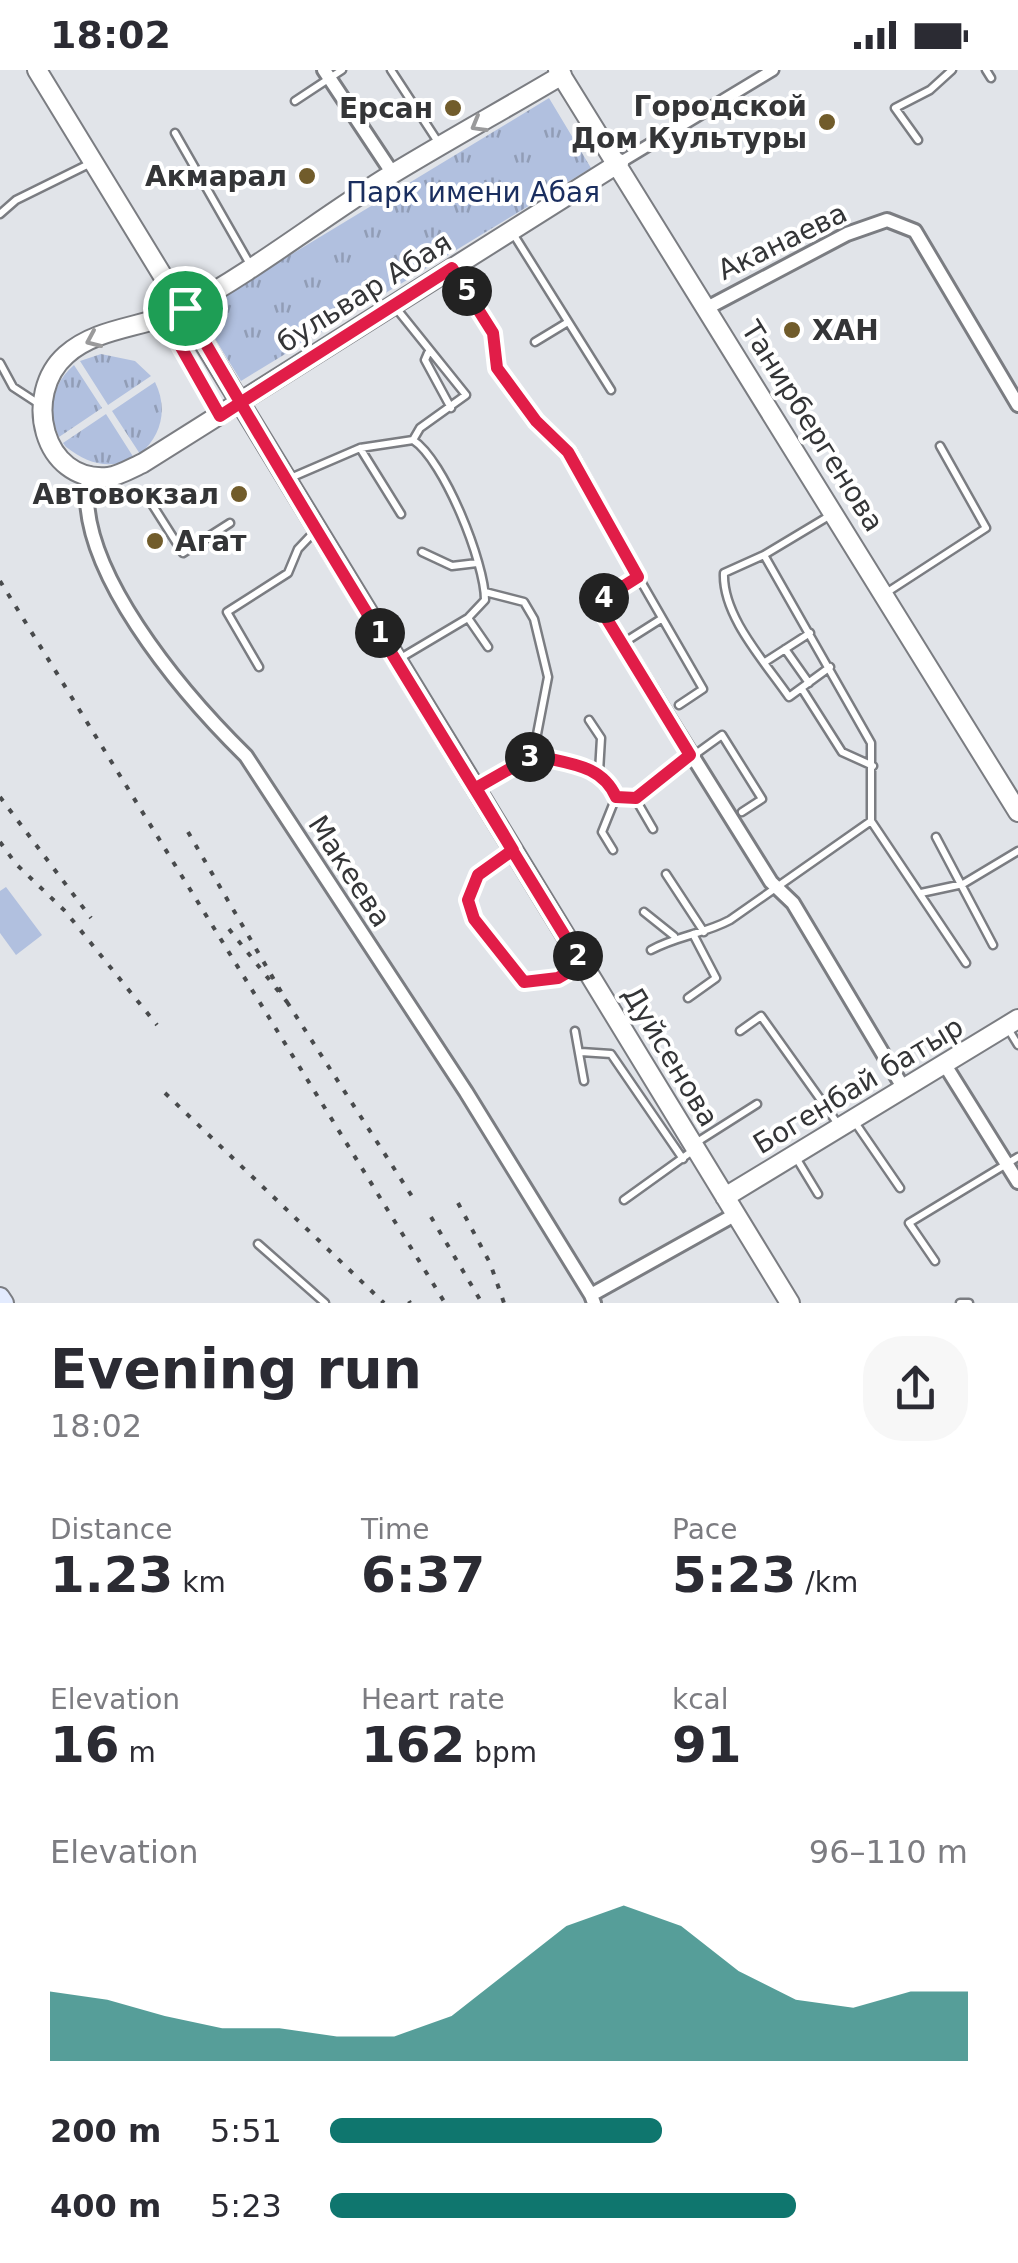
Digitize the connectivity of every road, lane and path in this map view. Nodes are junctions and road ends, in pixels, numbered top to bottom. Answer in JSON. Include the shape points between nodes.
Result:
{"nodes":[{"id":1,"x":37,"y":70,"type":"edge"},
{"id":2,"x":392,"y":70,"type":"edge"},
{"id":3,"x":773,"y":70,"type":"edge"},
{"id":4,"x":952,"y":70,"type":"edge"},
{"id":5,"x":986,"y":70,"type":"edge"},
{"id":6,"x":564,"y":72,"type":"edge"},
{"id":7,"x":332,"y":73,"type":"edge"},
{"id":8,"x":991,"y":78,"type":"dead end"},
{"id":9,"x":295,"y":101,"type":"dead end"},
{"id":10,"x":175,"y":133,"type":"dead end"},
{"id":11,"x":918,"y":140,"type":"dead end"},
{"id":12,"x":441,"y":146,"type":"junction"},
{"id":13,"x":94,"y":161,"type":"junction"},
{"id":14,"x":619,"y":163,"type":"junction"},
{"id":15,"x":393,"y":174,"type":"junction"},
{"id":16,"x":0,"y":214,"type":"edge"},
{"id":17,"x":512,"y":231,"type":"junction"},
{"id":18,"x":251,"y":266,"type":"junction"},
{"id":19,"x":452,"y":268,"type":"junction"},
{"id":20,"x":394,"y":305,"type":"junction"},
{"id":21,"x":185,"y":308,"type":"junction"},
{"id":22,"x":707,"y":308,"type":"junction"},
{"id":23,"x":164,"y":317,"type":"junction"},
{"id":24,"x":568,"y":322,"type":"junction"},
{"id":25,"x":534,"y":342,"type":"dead end"},
{"id":26,"x":428,"y":353,"type":"junction"},
{"id":27,"x":0,"y":363,"type":"edge"},
{"id":28,"x":610,"y":390,"type":"dead end"},
{"id":29,"x":240,"y":403,"type":"junction"},
{"id":30,"x":39,"y":404,"type":"junction"},
{"id":31,"x":1018,"y":405,"type":"edge"},
{"id":32,"x":451,"y":408,"type":"junction"},
{"id":33,"x":220,"y":416,"type":"junction"},
{"id":34,"x":413,"y":440,"type":"junction"},
{"id":35,"x":940,"y":446,"type":"dead end"},
{"id":36,"x":360,"y":448,"type":"junction"},
{"id":37,"x":88,"y":474,"type":"junction"},
{"id":38,"x":287,"y":479,"type":"junction"},
{"id":39,"x":150,"y":500,"type":"dead end"},
{"id":40,"x":835,"y":512,"type":"junction"},
{"id":41,"x":400,"y":514,"type":"dead end"},
{"id":42,"x":230,"y":523,"type":"dead end"},
{"id":43,"x":317,"y":529,"type":"junction"},
{"id":44,"x":422,"y":552,"type":"dead end"},
{"id":45,"x":764,"y":555,"type":"junction"},
{"id":46,"x":476,"y":563,"type":"junction"},
{"id":47,"x":638,"y":577,"type":"junction"},
{"id":48,"x":485,"y":592,"type":"junction"},
{"id":49,"x":884,"y":594,"type":"junction"},
{"id":50,"x":468,"y":618,"type":"junction"},
{"id":51,"x":661,"y":619,"type":"junction"},
{"id":52,"x":810,"y":633,"type":"junction"},
{"id":53,"x":631,"y":638,"type":"dead end"},
{"id":54,"x":488,"y":647,"type":"dead end"},
{"id":55,"x":786,"y":649,"type":"junction"},
{"id":56,"x":397,"y":660,"type":"junction"},
{"id":57,"x":765,"y":662,"type":"junction"},
{"id":58,"x":259,"y":667,"type":"dead end"},
{"id":59,"x":830,"y":668,"type":"junction"},
{"id":60,"x":806,"y":686,"type":"junction"},
{"id":61,"x":679,"y":705,"type":"dead end"},
{"id":62,"x":589,"y":720,"type":"dead end"},
{"id":63,"x":534,"y":755,"type":"junction"},
{"id":64,"x":690,"y":755,"type":"junction"},
{"id":65,"x":872,"y":766,"type":"junction"},
{"id":66,"x":599,"y":772,"type":"junction"},
{"id":67,"x":476,"y":788,"type":"junction"},
{"id":68,"x":1012,"y":791,"type":"edge"},
{"id":69,"x":616,"y":797,"type":"junction"},
{"id":70,"x":636,"y":798,"type":"junction"},
{"id":71,"x":742,"y":812,"type":"dead end"},
{"id":72,"x":1018,"y":812,"type":"edge"},
{"id":73,"x":871,"y":821,"type":"junction"},
{"id":74,"x":653,"y":829,"type":"dead end"},
{"id":75,"x":936,"y":837,"type":"dead end"},
{"id":76,"x":513,"y":850,"type":"junction"},
{"id":77,"x":613,"y":850,"type":"dead end"},
{"id":78,"x":1018,"y":851,"type":"edge"},
{"id":79,"x":666,"y":874,"type":"dead end"},
{"id":80,"x":963,"y":884,"type":"junction"},
{"id":81,"x":778,"y":887,"type":"junction"},
{"id":82,"x":921,"y":893,"type":"junction"},
{"id":83,"x":644,"y":912,"type":"dead end"},
{"id":84,"x":704,"y":932,"type":"junction"},
{"id":85,"x":693,"y":934,"type":"junction"},
{"id":86,"x":675,"y":937,"type":"junction"},
{"id":87,"x":993,"y":946,"type":"dead end"},
{"id":88,"x":650,"y":950,"type":"dead end"},
{"id":89,"x":966,"y":963,"type":"dead end"},
{"id":90,"x":582,"y":964,"type":"junction"},
{"id":91,"x":688,"y":998,"type":"dead end"},
{"id":92,"x":1012,"y":1023,"type":"edge"},
{"id":93,"x":575,"y":1031,"type":"dead end"},
{"id":94,"x":740,"y":1031,"type":"dead end"},
{"id":95,"x":1018,"y":1045,"type":"edge"},
{"id":96,"x":581,"y":1052,"type":"junction"},
{"id":97,"x":946,"y":1065,"type":"junction"},
{"id":98,"x":584,"y":1081,"type":"dead end"},
{"id":99,"x":904,"y":1090,"type":"junction"},
{"id":100,"x":756,"y":1104,"type":"dead end"},
{"id":101,"x":847,"y":1124,"type":"junction"},
{"id":102,"x":691,"y":1151,"type":"junction"},
{"id":103,"x":795,"y":1155,"type":"junction"},
{"id":104,"x":1018,"y":1156,"type":"edge"},
{"id":105,"x":1005,"y":1164,"type":"junction"},
{"id":106,"x":1018,"y":1182,"type":"edge"},
{"id":107,"x":900,"y":1188,"type":"dead end"},
{"id":108,"x":818,"y":1194,"type":"dead end"},
{"id":109,"x":725,"y":1197,"type":"junction"},
{"id":110,"x":624,"y":1200,"type":"dead end"},
{"id":111,"x":736,"y":1214,"type":"junction"},
{"id":112,"x":258,"y":1244,"type":"dead end"},
{"id":113,"x":936,"y":1261,"type":"dead end"},
{"id":114,"x":592,"y":1299,"type":"edge"},
{"id":115,"x":324,"y":1303,"type":"edge"},
{"id":116,"x":790,"y":1303,"type":"edge"},
{"id":117,"x":960,"y":1303,"type":"edge"},
{"id":118,"x":969,"y":1303,"type":"edge"}],
"edges":[{"from":1,"to":13,"type":"street","name":"Дуйсенова"},
{"from":2,"to":12,"type":"lane"},
{"from":3,"to":14,"type":"street"},
{"from":4,"to":11,"type":"lane","via":[[896,108]]},
{"from":5,"to":8,"type":"lane"},
{"from":6,"to":12,"type":"street","one_way":true},
{"from":6,"to":14,"type":"street","name":"Танирбергенова"},
{"from":7,"to":9,"type":"lane"},
{"from":7,"to":15,"type":"street"},
{"from":10,"to":18,"type":"lane"},
{"from":12,"to":15,"type":"street"},
{"from":13,"to":16,"type":"lane"},
{"from":13,"to":21,"type":"street","name":"Дуйсенова"},
{"from":14,"to":17,"type":"street","name":"бульвар Абая"},
{"from":14,"to":22,"type":"street","name":"Танирбергенова"},
{"from":15,"to":18,"type":"street"},
{"from":17,"to":19,"type":"street","name":"бульвар Абая"},
{"from":17,"to":24,"type":"lane"},
{"from":18,"to":21,"type":"street"},
{"from":19,"to":20,"type":"street","name":"бульвар Абая"},
{"from":19,"to":47,"type":"street","via":[[493,333],[497,368],[568,452]]},
{"from":20,"to":26,"type":"lane"},
{"from":20,"to":29,"type":"street","name":"бульвар Абая"},
{"from":21,"to":23,"type":"street"},
{"from":21,"to":29,"type":"street","name":"Дуйсенова"},
{"from":22,"to":31,"type":"street","name":"Аканаева","via":[[848,234],[887,220],[899,223],[915,231]]},
{"from":22,"to":40,"type":"street","name":"Танирбергенова"},
{"from":23,"to":30,"type":"street","one_way":true,"via":[[102,334],[69,352]]},
{"from":23,"to":33,"type":"lane"},
{"from":24,"to":25,"type":"lane"},
{"from":24,"to":28,"type":"lane"},
{"from":26,"to":32,"type":"lane"},
{"from":26,"to":32,"type":"lane","via":[[456,377],[466,396]]},
{"from":27,"to":30,"type":"lane","via":[[13,387]]},
{"from":29,"to":33,"type":"street"},
{"from":29,"to":38,"type":"street","name":"Дуйсенова"},
{"from":30,"to":37,"type":"street","via":[[51,446]]},
{"from":32,"to":34,"type":"lane"},
{"from":33,"to":37,"type":"street","via":[[127,470],[108,477]]},
{"from":34,"to":36,"type":"lane"},
{"from":34,"to":46,"type":"lane","via":[[455,503]]},
{"from":35,"to":49,"type":"lane","via":[[986,528]]},
{"from":36,"to":38,"type":"lane"},
{"from":36,"to":41,"type":"lane"},
{"from":37,"to":114,"type":"street","name":"Макеева","via":[[90,532],[150,643],[208,719],[246,756]]},
{"from":38,"to":43,"type":"street","name":"Дуйсенова"},
{"from":39,"to":42,"type":"lane","via":[[183,553]]},
{"from":40,"to":45,"type":"lane"},
{"from":40,"to":49,"type":"street","name":"Танирбергенова"},
{"from":43,"to":56,"type":"street","name":"Дуйсенова"},
{"from":43,"to":58,"type":"lane","via":[[288,573],[227,612]]},
{"from":44,"to":46,"type":"lane","via":[[452,566]]},
{"from":45,"to":52,"type":"lane"},
{"from":45,"to":57,"type":"lane","via":[[724,573],[723,592]]},
{"from":46,"to":48,"type":"lane"},
{"from":47,"to":51,"type":"lane"},
{"from":47,"to":64,"type":"street","via":[[597,603]]},
{"from":48,"to":50,"type":"lane","via":[[486,600]]},
{"from":48,"to":63,"type":"lane","via":[[524,602],[534,619],[548,677]]},
{"from":49,"to":68,"type":"street","name":"Танирбергенова"},
{"from":50,"to":54,"type":"lane"},
{"from":50,"to":56,"type":"lane"},
{"from":51,"to":53,"type":"lane"},
{"from":51,"to":61,"type":"lane","via":[[702,688]]},
{"from":52,"to":55,"type":"lane"},
{"from":52,"to":59,"type":"lane"},
{"from":55,"to":57,"type":"lane"},
{"from":55,"to":60,"type":"lane"},
{"from":56,"to":67,"type":"street","name":"Дуйсенова"},
{"from":57,"to":60,"type":"lane","via":[[788,697]]},
{"from":59,"to":60,"type":"lane"},
{"from":59,"to":65,"type":"lane","via":[[871,743]]},
{"from":60,"to":65,"type":"lane","via":[[842,752]]},
{"from":62,"to":66,"type":"lane","via":[[601,738]]},
{"from":63,"to":66,"type":"lane"},
{"from":63,"to":67,"type":"lane"},
{"from":64,"to":70,"type":"lane"},
{"from":64,"to":71,"type":"lane","via":[[722,735],[762,799]]},
{"from":64,"to":81,"type":"street"},
{"from":65,"to":73,"type":"lane"},
{"from":66,"to":69,"type":"lane"},
{"from":67,"to":76,"type":"street","name":"Дуйсенова"},
{"from":68,"to":72,"type":"street","name":"Танирбергенова"},
{"from":69,"to":70,"type":"lane"},
{"from":69,"to":77,"type":"lane","via":[[602,832]]},
{"from":70,"to":74,"type":"lane"},
{"from":73,"to":81,"type":"lane"},
{"from":73,"to":82,"type":"lane"},
{"from":75,"to":80,"type":"lane"},
{"from":76,"to":90,"type":"street","name":"Дуйсенова"},
{"from":76,"to":90,"type":"lane","via":[[478,875],[468,900],[474,919],[524,982],[558,978]]},
{"from":78,"to":80,"type":"lane"},
{"from":79,"to":84,"type":"lane"},
{"from":80,"to":82,"type":"lane"},
{"from":80,"to":87,"type":"lane"},
{"from":81,"to":84,"type":"lane"},
{"from":81,"to":99,"type":"street"},
{"from":82,"to":89,"type":"lane"},
{"from":83,"to":86,"type":"lane"},
{"from":84,"to":85,"type":"lane"},
{"from":85,"to":86,"type":"lane"},
{"from":85,"to":91,"type":"lane","via":[[716,978]]},
{"from":86,"to":88,"type":"lane"},
{"from":90,"to":102,"type":"street","name":"Дуйсенова"},
{"from":92,"to":95,"type":"lane"},
{"from":92,"to":97,"type":"street","name":"Богенбай батыр"},
{"from":93,"to":96,"type":"lane"},
{"from":94,"to":101,"type":"lane","via":[[761,1016]]},
{"from":96,"to":98,"type":"lane"},
{"from":96,"to":102,"type":"lane","via":[[611,1054]]},
{"from":97,"to":99,"type":"street","name":"Богенбай батыр"},
{"from":97,"to":105,"type":"street"},
{"from":99,"to":101,"type":"street","name":"Богенбай батыр"},
{"from":100,"to":102,"type":"lane"},
{"from":101,"to":103,"type":"street","name":"Богенбай батыр"},
{"from":101,"to":107,"type":"lane"},
{"from":102,"to":109,"type":"street","name":"Дуйсенова"},
{"from":102,"to":110,"type":"lane"},
{"from":103,"to":108,"type":"lane"},
{"from":103,"to":109,"type":"street","name":"Богенбай батыр"},
{"from":104,"to":105,"type":"lane"},
{"from":105,"to":106,"type":"street"},
{"from":105,"to":113,"type":"lane","via":[[909,1223]]},
{"from":109,"to":111,"type":"street","name":"Дуйсенова"},
{"from":111,"to":114,"type":"street"},
{"from":111,"to":116,"type":"street","name":"Дуйсенова"},
{"from":112,"to":115,"type":"lane"},
{"from":117,"to":118,"type":"lane"}]}
